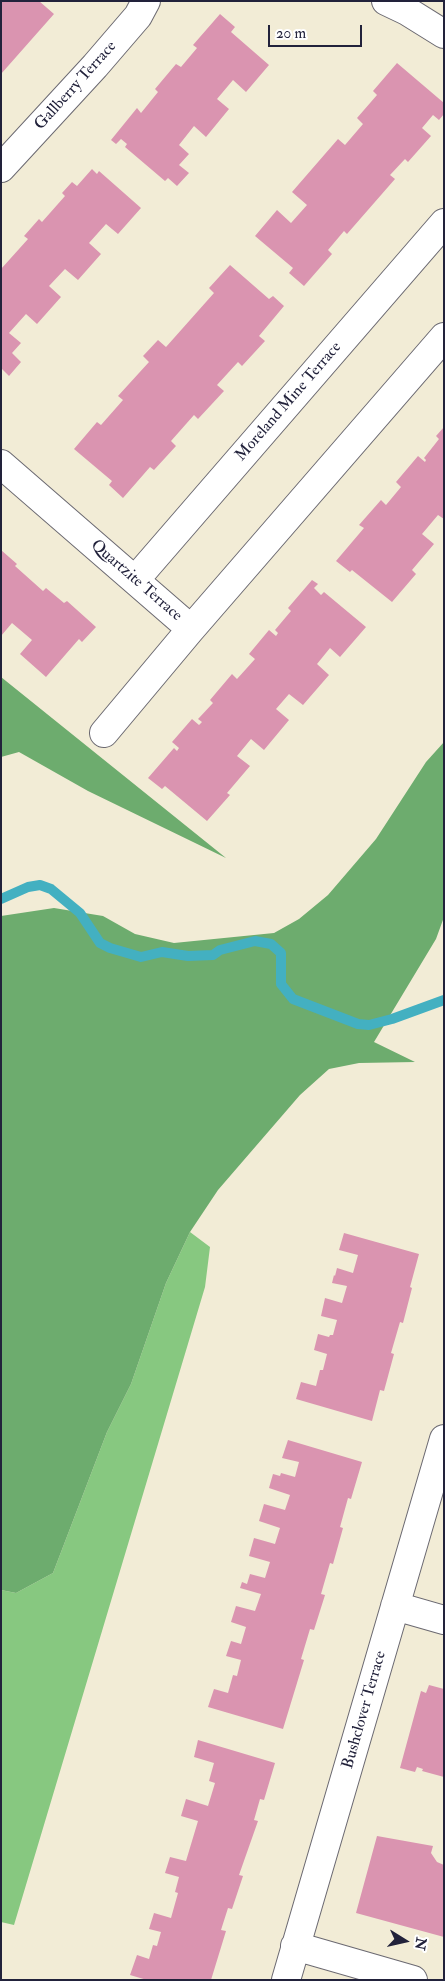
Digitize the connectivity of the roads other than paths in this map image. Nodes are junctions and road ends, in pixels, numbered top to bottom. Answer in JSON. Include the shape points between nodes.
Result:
{"nodes":[{"id":1,"x":146,"y":1,"type":"edge"},
{"id":2,"x":386,"y":1,"type":"edge"},
{"id":3,"x":444,"y":34,"type":"edge"},
{"id":4,"x":1,"y":168,"type":"edge"},
{"id":5,"x":444,"y":223,"type":"edge"},
{"id":6,"x":444,"y":337,"type":"edge"},
{"id":7,"x":1,"y":464,"type":"edge"},
{"id":8,"x":135,"y":580,"type":"junction"},
{"id":9,"x":191,"y":629,"type":"junction"},
{"id":10,"x":104,"y":733,"type":"dead end"},
{"id":11,"x":444,"y":1439,"type":"edge"},
{"id":12,"x":438,"y":1483,"type":"edge"},
{"id":13,"x":395,"y":1606,"type":"junction"},
{"id":14,"x":444,"y":1620,"type":"edge"},
{"id":15,"x":295,"y":1946,"type":"junction"},
{"id":16,"x":286,"y":1980,"type":"edge"},
{"id":17,"x":413,"y":1980,"type":"edge"}],
"edges":[{"from":1,"to":4,"type":"street","name":"Gallberry Terrace","via":[[138,16],[95,66]]},
{"from":2,"to":3,"type":"street"},
{"from":5,"to":8,"type":"street","name":"Moreland Mine Terrace"},
{"from":6,"to":9,"type":"street"},
{"from":7,"to":8,"type":"street","name":"Quartzite Terrace"},
{"from":8,"to":9,"type":"street","name":"Quartzite Terrace"},
{"from":9,"to":10,"type":"street","name":"Quartzite Terrace"},
{"from":11,"to":12,"type":"street","name":"Bushclover Terrace"},
{"from":12,"to":13,"type":"street","name":"Bushclover Terrace"},
{"from":13,"to":14,"type":"street"},
{"from":13,"to":15,"type":"street","name":"Bushclover Terrace"},
{"from":15,"to":16,"type":"street","name":"Bushclover Terrace"},
{"from":15,"to":17,"type":"street"}]}
